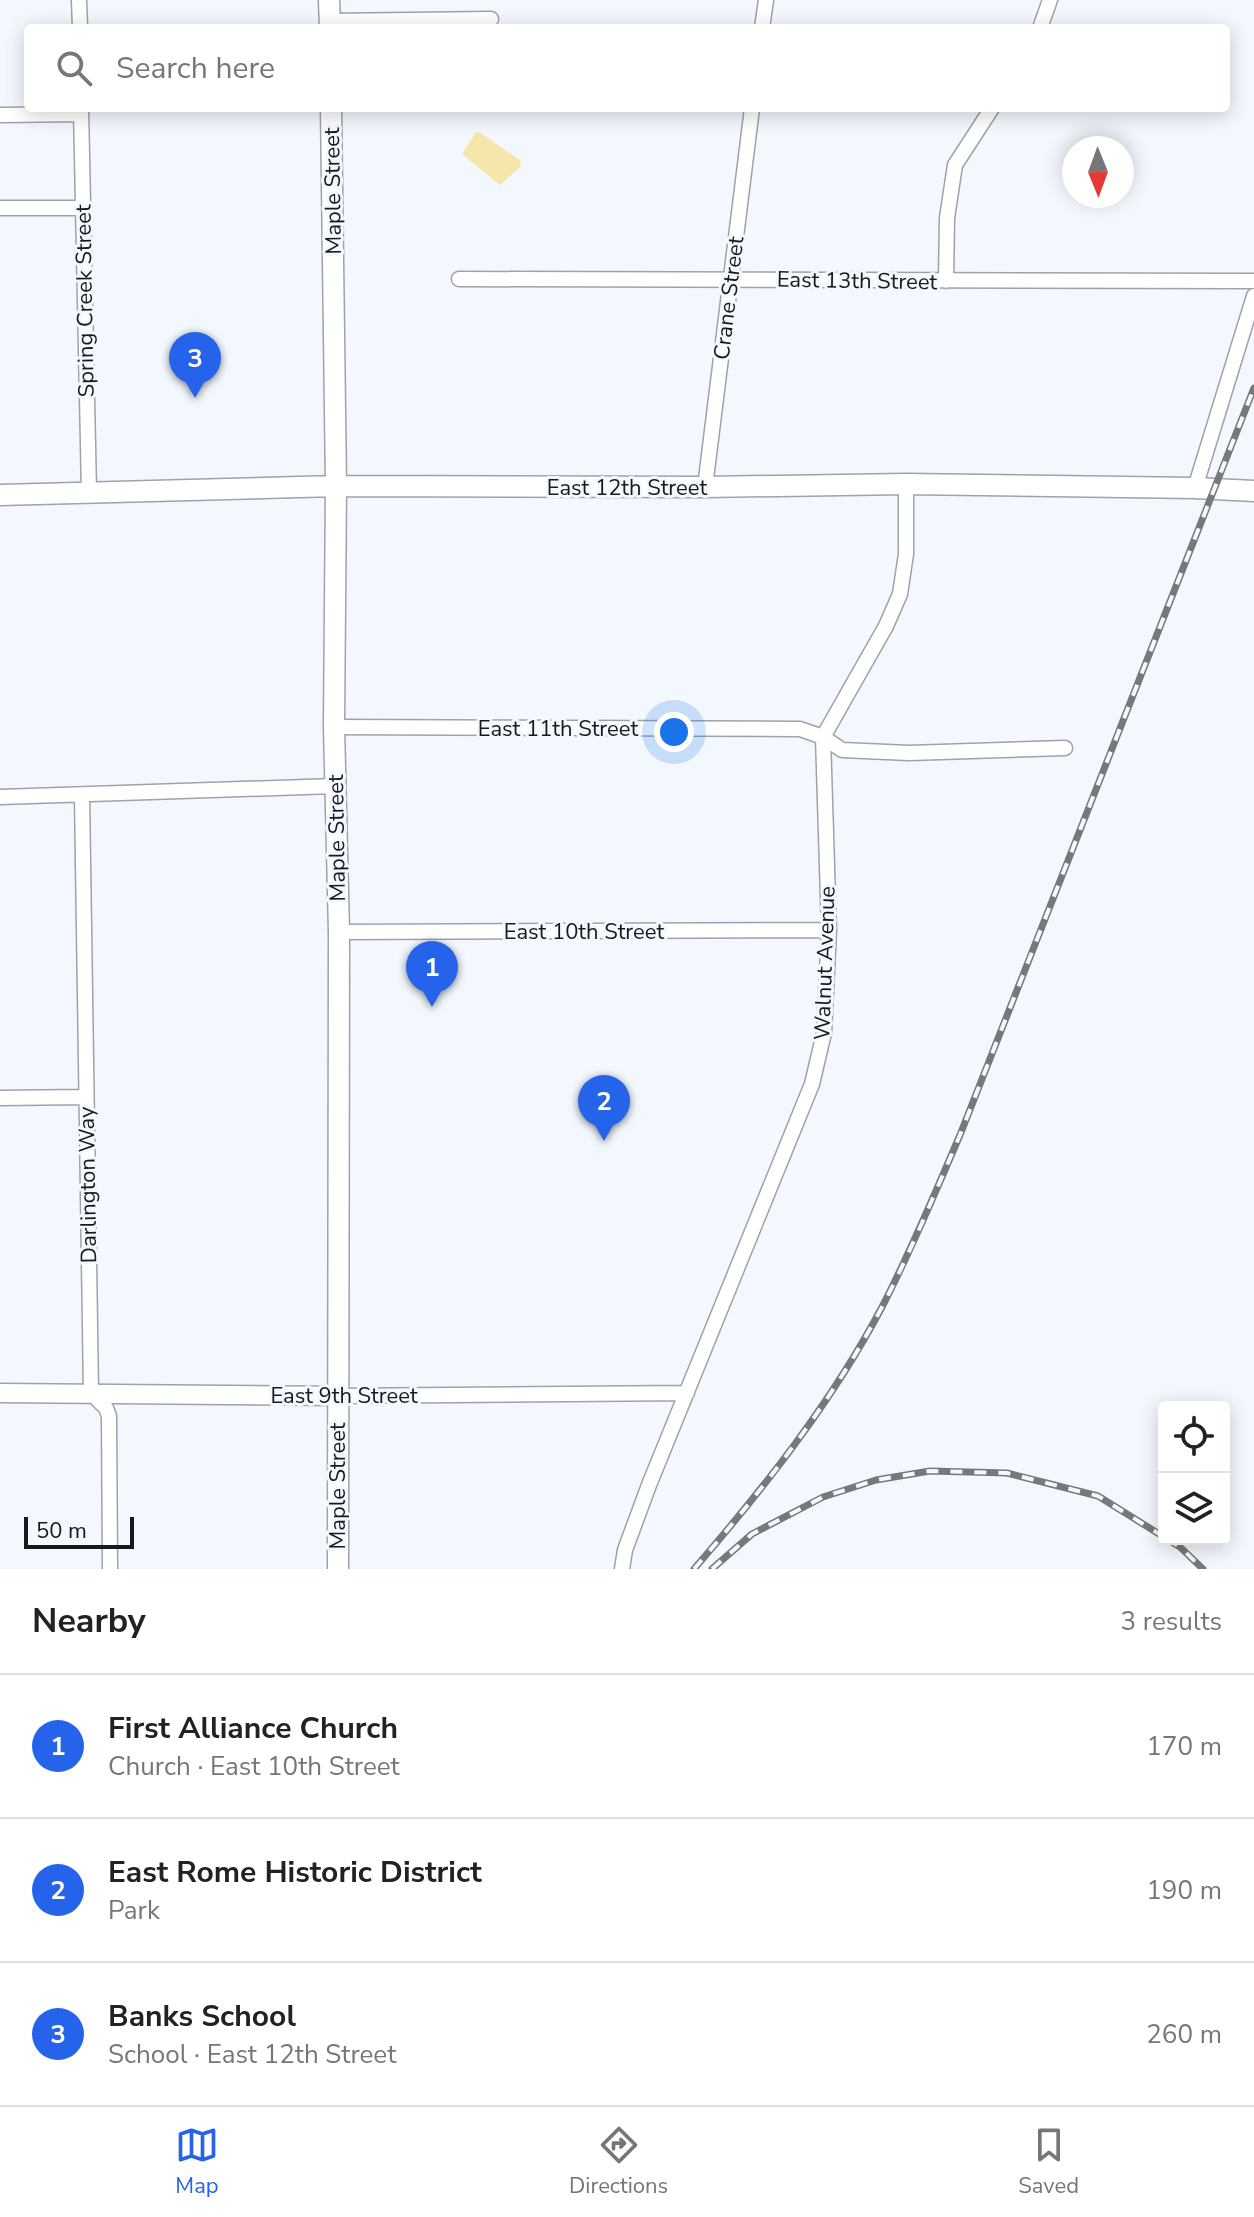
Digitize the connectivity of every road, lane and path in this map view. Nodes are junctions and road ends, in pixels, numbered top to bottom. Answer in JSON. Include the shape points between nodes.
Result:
{"nodes":[{"id":1,"x":79,"y":0,"type":"edge"},
{"id":2,"x":766,"y":0,"type":"edge"},
{"id":3,"x":1050,"y":0,"type":"edge"},
{"id":4,"x":329,"y":16,"type":"edge"},
{"id":5,"x":491,"y":19,"type":"dead end"},
{"id":6,"x":80,"y":24,"type":"edge"},
{"id":7,"x":763,"y":24,"type":"edge"},
{"id":8,"x":1041,"y":24,"type":"edge"},
{"id":9,"x":61,"y":112,"type":"edge"},
{"id":10,"x":81,"y":112,"type":"edge"},
{"id":11,"x":331,"y":112,"type":"edge"},
{"id":12,"x":751,"y":112,"type":"edge"},
{"id":13,"x":989,"y":112,"type":"edge"},
{"id":14,"x":0,"y":115,"type":"edge"},
{"id":15,"x":0,"y":208,"type":"edge"},
{"id":16,"x":82,"y":208,"type":"junction"},
{"id":17,"x":730,"y":278,"type":"junction"},
{"id":18,"x":459,"y":279,"type":"dead end"},
{"id":19,"x":946,"y":281,"type":"junction"},
{"id":20,"x":1254,"y":281,"type":"edge"},
{"id":21,"x":1254,"y":296,"type":"edge"},
{"id":22,"x":906,"y":484,"type":"junction"},
{"id":23,"x":336,"y":486,"type":"junction"},
{"id":24,"x":705,"y":487,"type":"junction"},
{"id":25,"x":1195,"y":488,"type":"junction"},
{"id":26,"x":1254,"y":491,"type":"edge"},
{"id":27,"x":89,"y":493,"type":"junction"},
{"id":28,"x":0,"y":495,"type":"edge"},
{"id":29,"x":334,"y":727,"type":"junction"},
{"id":30,"x":823,"y":737,"type":"junction"},
{"id":31,"x":1065,"y":748,"type":"dead end"},
{"id":32,"x":335,"y":786,"type":"junction"},
{"id":33,"x":82,"y":795,"type":"junction"},
{"id":34,"x":0,"y":797,"type":"edge"},
{"id":35,"x":829,"y":930,"type":"junction"},
{"id":36,"x":339,"y":932,"type":"junction"},
{"id":37,"x":85,"y":1097,"type":"junction"},
{"id":38,"x":0,"y":1098,"type":"edge"},
{"id":39,"x":0,"y":1393,"type":"edge"},
{"id":40,"x":91,"y":1393,"type":"junction"},
{"id":41,"x":687,"y":1393,"type":"junction"},
{"id":42,"x":337,"y":1396,"type":"junction"},
{"id":43,"x":110,"y":1569,"type":"edge"},
{"id":44,"x":338,"y":1569,"type":"edge"},
{"id":45,"x":622,"y":1569,"type":"edge"}],
"edges":[{"from":1,"to":6,"type":"street"},
{"from":2,"to":7,"type":"street"},
{"from":3,"to":8,"type":"street"},
{"from":4,"to":5,"type":"street"},
{"from":9,"to":14,"type":"street"},
{"from":10,"to":16,"type":"street","name":"Spring Creek Street"},
{"from":11,"to":23,"type":"main road","name":"Maple Street"},
{"from":12,"to":17,"type":"street","name":"Crane Street"},
{"from":13,"to":19,"type":"street","via":[[955,165]]},
{"from":15,"to":16,"type":"street"},
{"from":16,"to":27,"type":"street","name":"Spring Creek Street"},
{"from":17,"to":18,"type":"street","name":"East 13th Street"},
{"from":17,"to":19,"type":"street","name":"East 13th Street"},
{"from":17,"to":24,"type":"street","name":"Crane Street"},
{"from":19,"to":20,"type":"street","name":"East 13th Street"},
{"from":21,"to":25,"type":"street"},
{"from":22,"to":24,"type":"main road","name":"East 12th Street"},
{"from":22,"to":25,"type":"main road","name":"East 12th Street"},
{"from":22,"to":30,"type":"street","via":[[900,594]]},
{"from":23,"to":24,"type":"main road","name":"East 12th Street"},
{"from":23,"to":27,"type":"main road","name":"East 12th Street"},
{"from":23,"to":29,"type":"main road","name":"Maple Street"},
{"from":25,"to":26,"type":"main road","name":"East 12th Street"},
{"from":27,"to":28,"type":"main road","name":"East 12th Street"},
{"from":29,"to":30,"type":"street","name":"East 11th Street","via":[[800,729]]},
{"from":29,"to":32,"type":"main road","name":"Maple Street"},
{"from":30,"to":31,"type":"street","name":"East 11th Street","via":[[842,750]]},
{"from":30,"to":35,"type":"street","name":"Walnut Avenue"},
{"from":32,"to":33,"type":"street"},
{"from":32,"to":36,"type":"main road","name":"Maple Street"},
{"from":33,"to":34,"type":"street"},
{"from":33,"to":37,"type":"street","name":"Darlington Way"},
{"from":35,"to":36,"type":"street","name":"East 10th Street"},
{"from":35,"to":41,"type":"street","name":"Walnut Avenue","via":[[819,1061]]},
{"from":36,"to":42,"type":"main road","name":"Maple Street"},
{"from":37,"to":38,"type":"street"},
{"from":37,"to":40,"type":"street","name":"Darlington Way"},
{"from":39,"to":40,"type":"street","name":"East 9th Street"},
{"from":40,"to":42,"type":"street","name":"East 9th Street"},
{"from":40,"to":43,"type":"street","name":"Darlington Way","via":[[109,1416]]},
{"from":41,"to":42,"type":"street","name":"East 9th Street"},
{"from":41,"to":45,"type":"street","name":"Walnut Avenue"},
{"from":42,"to":44,"type":"main road","name":"Maple Street"}]}
